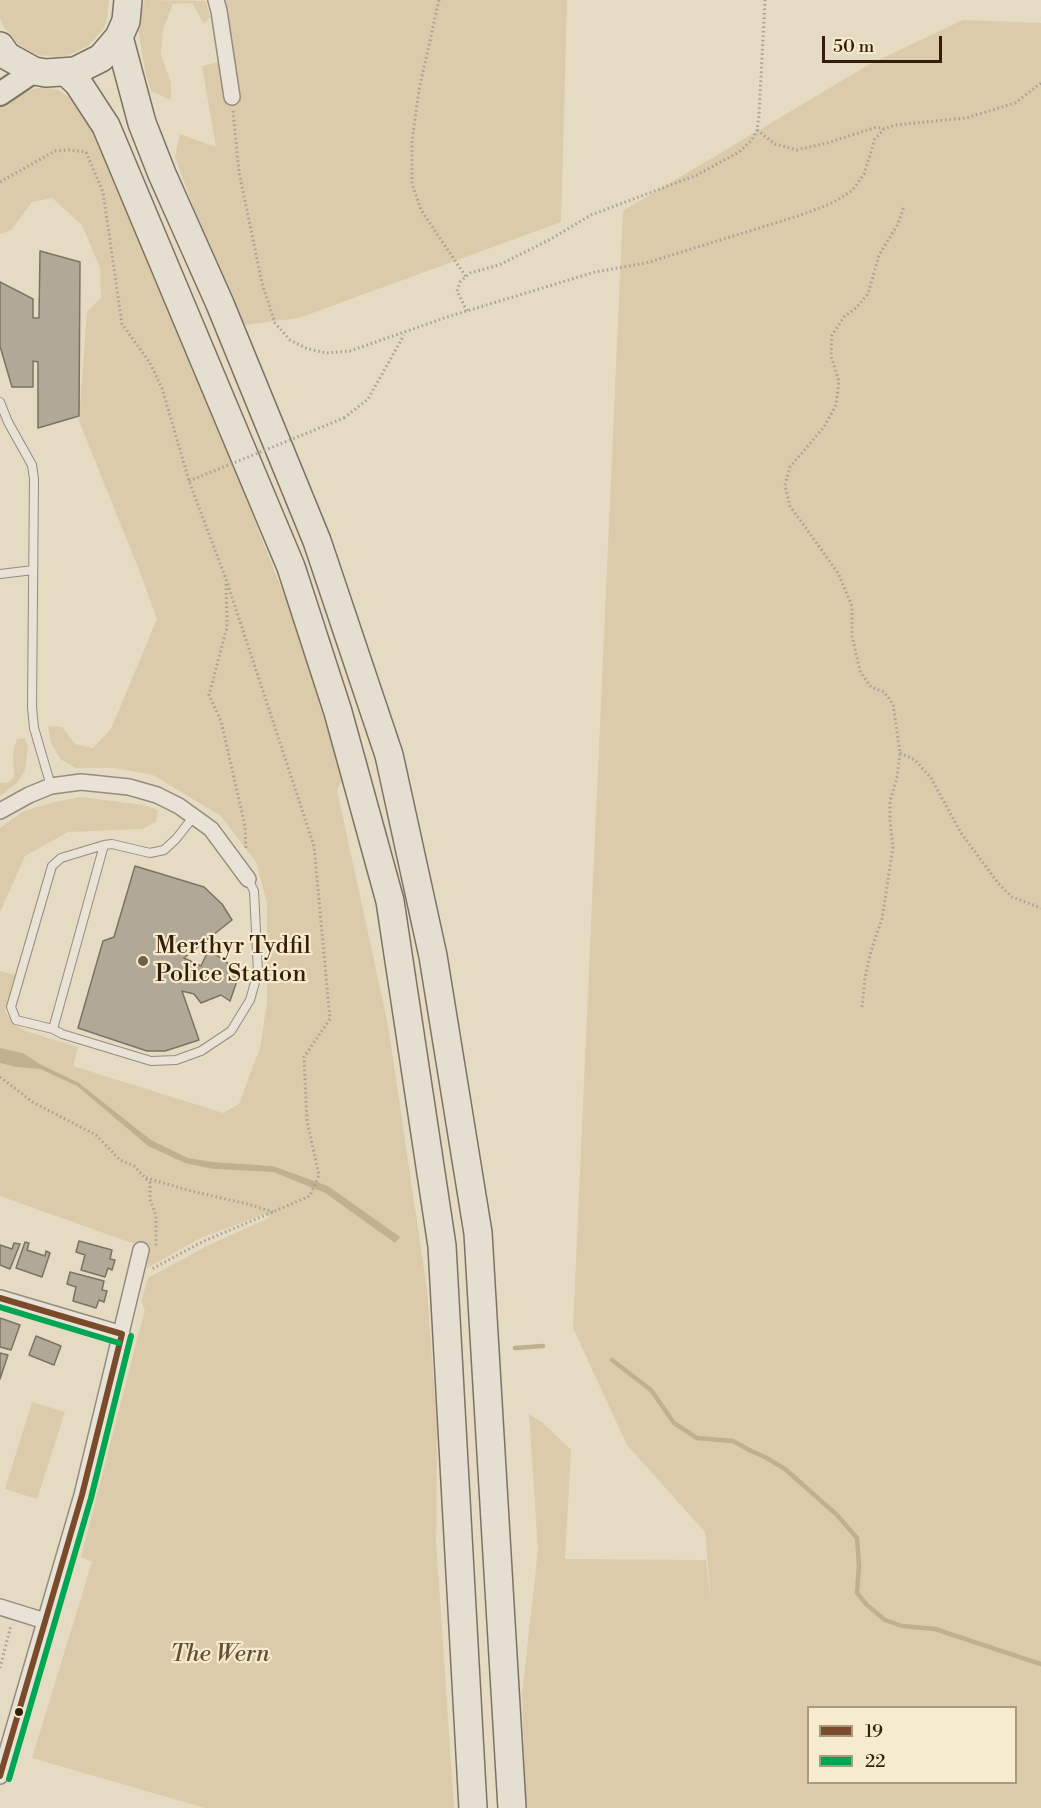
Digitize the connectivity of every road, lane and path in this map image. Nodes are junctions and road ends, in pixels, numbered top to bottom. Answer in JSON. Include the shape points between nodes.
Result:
{"nodes":[{"id":1,"x":128,"y":0,"type":"edge"},
{"id":2,"x":216,"y":0,"type":"edge"},
{"id":3,"x":439,"y":0,"type":"edge"},
{"id":4,"x":765,"y":0,"type":"edge"},
{"id":5,"x":119,"y":37,"type":"junction"},
{"id":6,"x":0,"y":46,"type":"edge"},
{"id":7,"x":34,"y":71,"type":"junction"},
{"id":8,"x":67,"y":73,"type":"junction"},
{"id":9,"x":1041,"y":82,"type":"edge"},
{"id":10,"x":0,"y":94,"type":"edge"},
{"id":11,"x":232,"y":97,"type":"joint"},
{"id":12,"x":884,"y":129,"type":"junction"},
{"id":13,"x":757,"y":130,"type":"junction"},
{"id":14,"x":0,"y":182,"type":"edge"},
{"id":15,"x":904,"y":207,"type":"dead end"},
{"id":16,"x":466,"y":277,"type":"junction"},
{"id":17,"x":467,"y":312,"type":"junction"},
{"id":18,"x":405,"y":333,"type":"junction"},
{"id":19,"x":0,"y":402,"type":"edge"},
{"id":20,"x":189,"y":481,"type":"junction"},
{"id":21,"x":33,"y":570,"type":"junction"},
{"id":22,"x":0,"y":573,"type":"edge"},
{"id":23,"x":226,"y":579,"type":"junction"},
{"id":24,"x":900,"y":753,"type":"junction"},
{"id":25,"x":51,"y":786,"type":"junction"},
{"id":26,"x":0,"y":811,"type":"edge"},
{"id":27,"x":194,"y":816,"type":"junction"},
{"id":28,"x":104,"y":845,"type":"junction"},
{"id":29,"x":248,"y":879,"type":"junction"},
{"id":30,"x":1041,"y":908,"type":"edge"},
{"id":31,"x":862,"y":1007,"type":"dead end"},
{"id":32,"x":53,"y":1029,"type":"junction"},
{"id":33,"x":0,"y":1077,"type":"edge"},
{"id":34,"x":145,"y":1177,"type":"junction"},
{"id":35,"x":273,"y":1212,"type":"junction"},
{"id":36,"x":148,"y":1249,"type":"joint"},
{"id":37,"x":155,"y":1260,"type":"dead end"},
{"id":38,"x":0,"y":1298,"type":"edge"},
{"id":39,"x":122,"y":1334,"type":"junction"},
{"id":40,"x":7,"y":1609,"type":"edge"},
{"id":41,"x":45,"y":1621,"type":"junction"},
{"id":42,"x":0,"y":1668,"type":"edge"},
{"id":43,"x":0,"y":1776,"type":"edge"},
{"id":44,"x":473,"y":1808,"type":"edge"},
{"id":45,"x":512,"y":1808,"type":"edge"}],
"edges":[{"from":1,"to":5,"type":"highway","via":[[126,21]]},
{"from":2,"to":11,"type":"street"},
{"from":3,"to":16,"type":"path","via":[[419,90],[412,141],[412,184],[421,210]]},
{"from":4,"to":13,"type":"path"},
{"from":5,"to":8,"type":"highway","via":[[101,58]]},
{"from":5,"to":45,"type":"highway","via":[[142,123],[317,541],[389,754],[433,956],[478,1233]]},
{"from":6,"to":7,"type":"highway","via":[[7,56]]},
{"from":7,"to":8,"type":"highway"},
{"from":7,"to":10,"type":"main road"},
{"from":8,"to":44,"type":"highway","via":[[106,126],[291,567],[338,711],[390,901],[442,1246]]},
{"from":9,"to":12,"type":"path","via":[[1016,103],[992,111]]},
{"from":11,"to":18,"type":"path","via":[[239,172],[262,283],[275,323],[290,340],[326,353],[350,351]]},
{"from":12,"to":13,"type":"path","via":[[877,127],[797,150],[776,144]]},
{"from":12,"to":17,"type":"path","via":[[875,139],[864,174],[852,191],[830,204],[646,262],[596,272]]},
{"from":13,"to":16,"type":"path","via":[[739,152],[697,175],[591,215],[499,265]]},
{"from":14,"to":20,"type":"path","via":[[55,151],[86,152],[103,192],[122,324],[150,363],[162,388]]},
{"from":15,"to":24,"type":"path","via":[[879,255],[868,294],[832,335],[831,356],[838,381],[836,405],[824,428],[790,467],[785,485],[790,506],[838,573],[852,606],[852,636],[860,671],[871,687],[884,693],[893,704]]},
{"from":16,"to":17,"type":"path","via":[[457,291]]},
{"from":17,"to":18,"type":"path"},
{"from":18,"to":20,"type":"path","bridge":true,"via":[[368,399],[344,418]]},
{"from":19,"to":21,"type":"lane","via":[[32,465]]},
{"from":20,"to":23,"type":"path"},
{"from":21,"to":22,"type":"lane"},
{"from":21,"to":25,"type":"lane","via":[[32,707]]},
{"from":23,"to":29,"type":"path","via":[[227,627],[209,695],[221,721],[245,826]]},
{"from":23,"to":35,"type":"path","via":[[314,846],[330,1018],[304,1057],[307,1121],[319,1175],[310,1196]]},
{"from":24,"to":30,"type":"path","via":[[915,760],[931,778],[961,832],[998,883],[1012,897]]},
{"from":24,"to":31,"type":"path","via":[[890,801],[893,847],[888,882]]},
{"from":25,"to":26,"type":"street"},
{"from":25,"to":27,"type":"street","via":[[81,783],[129,787],[157,795]]},
{"from":27,"to":28,"type":"lane","via":[[164,850],[150,853]]},
{"from":27,"to":29,"type":"street","via":[[212,829]]},
{"from":28,"to":32,"type":"lane"},
{"from":28,"to":32,"type":"lane","via":[[61,858],[52,866],[11,1007],[16,1020]]},
{"from":29,"to":32,"type":"lane","via":[[254,891],[258,972],[250,1000],[231,1031],[201,1051],[176,1060],[151,1061]]},
{"from":33,"to":34,"type":"path","via":[[34,1103],[96,1135],[120,1160]]},
{"from":34,"to":35,"type":"path"},
{"from":34,"to":36,"type":"path","via":[[150,1183],[156,1216]]},
{"from":35,"to":37,"type":"path","via":[[202,1242],[145,1273]]},
{"from":36,"to":39,"type":"street"},
{"from":38,"to":39,"type":"street"},
{"from":39,"to":41,"type":"street","via":[[82,1495]]},
{"from":40,"to":41,"type":"street"},
{"from":40,"to":42,"type":"path"},
{"from":41,"to":43,"type":"street"}]}
